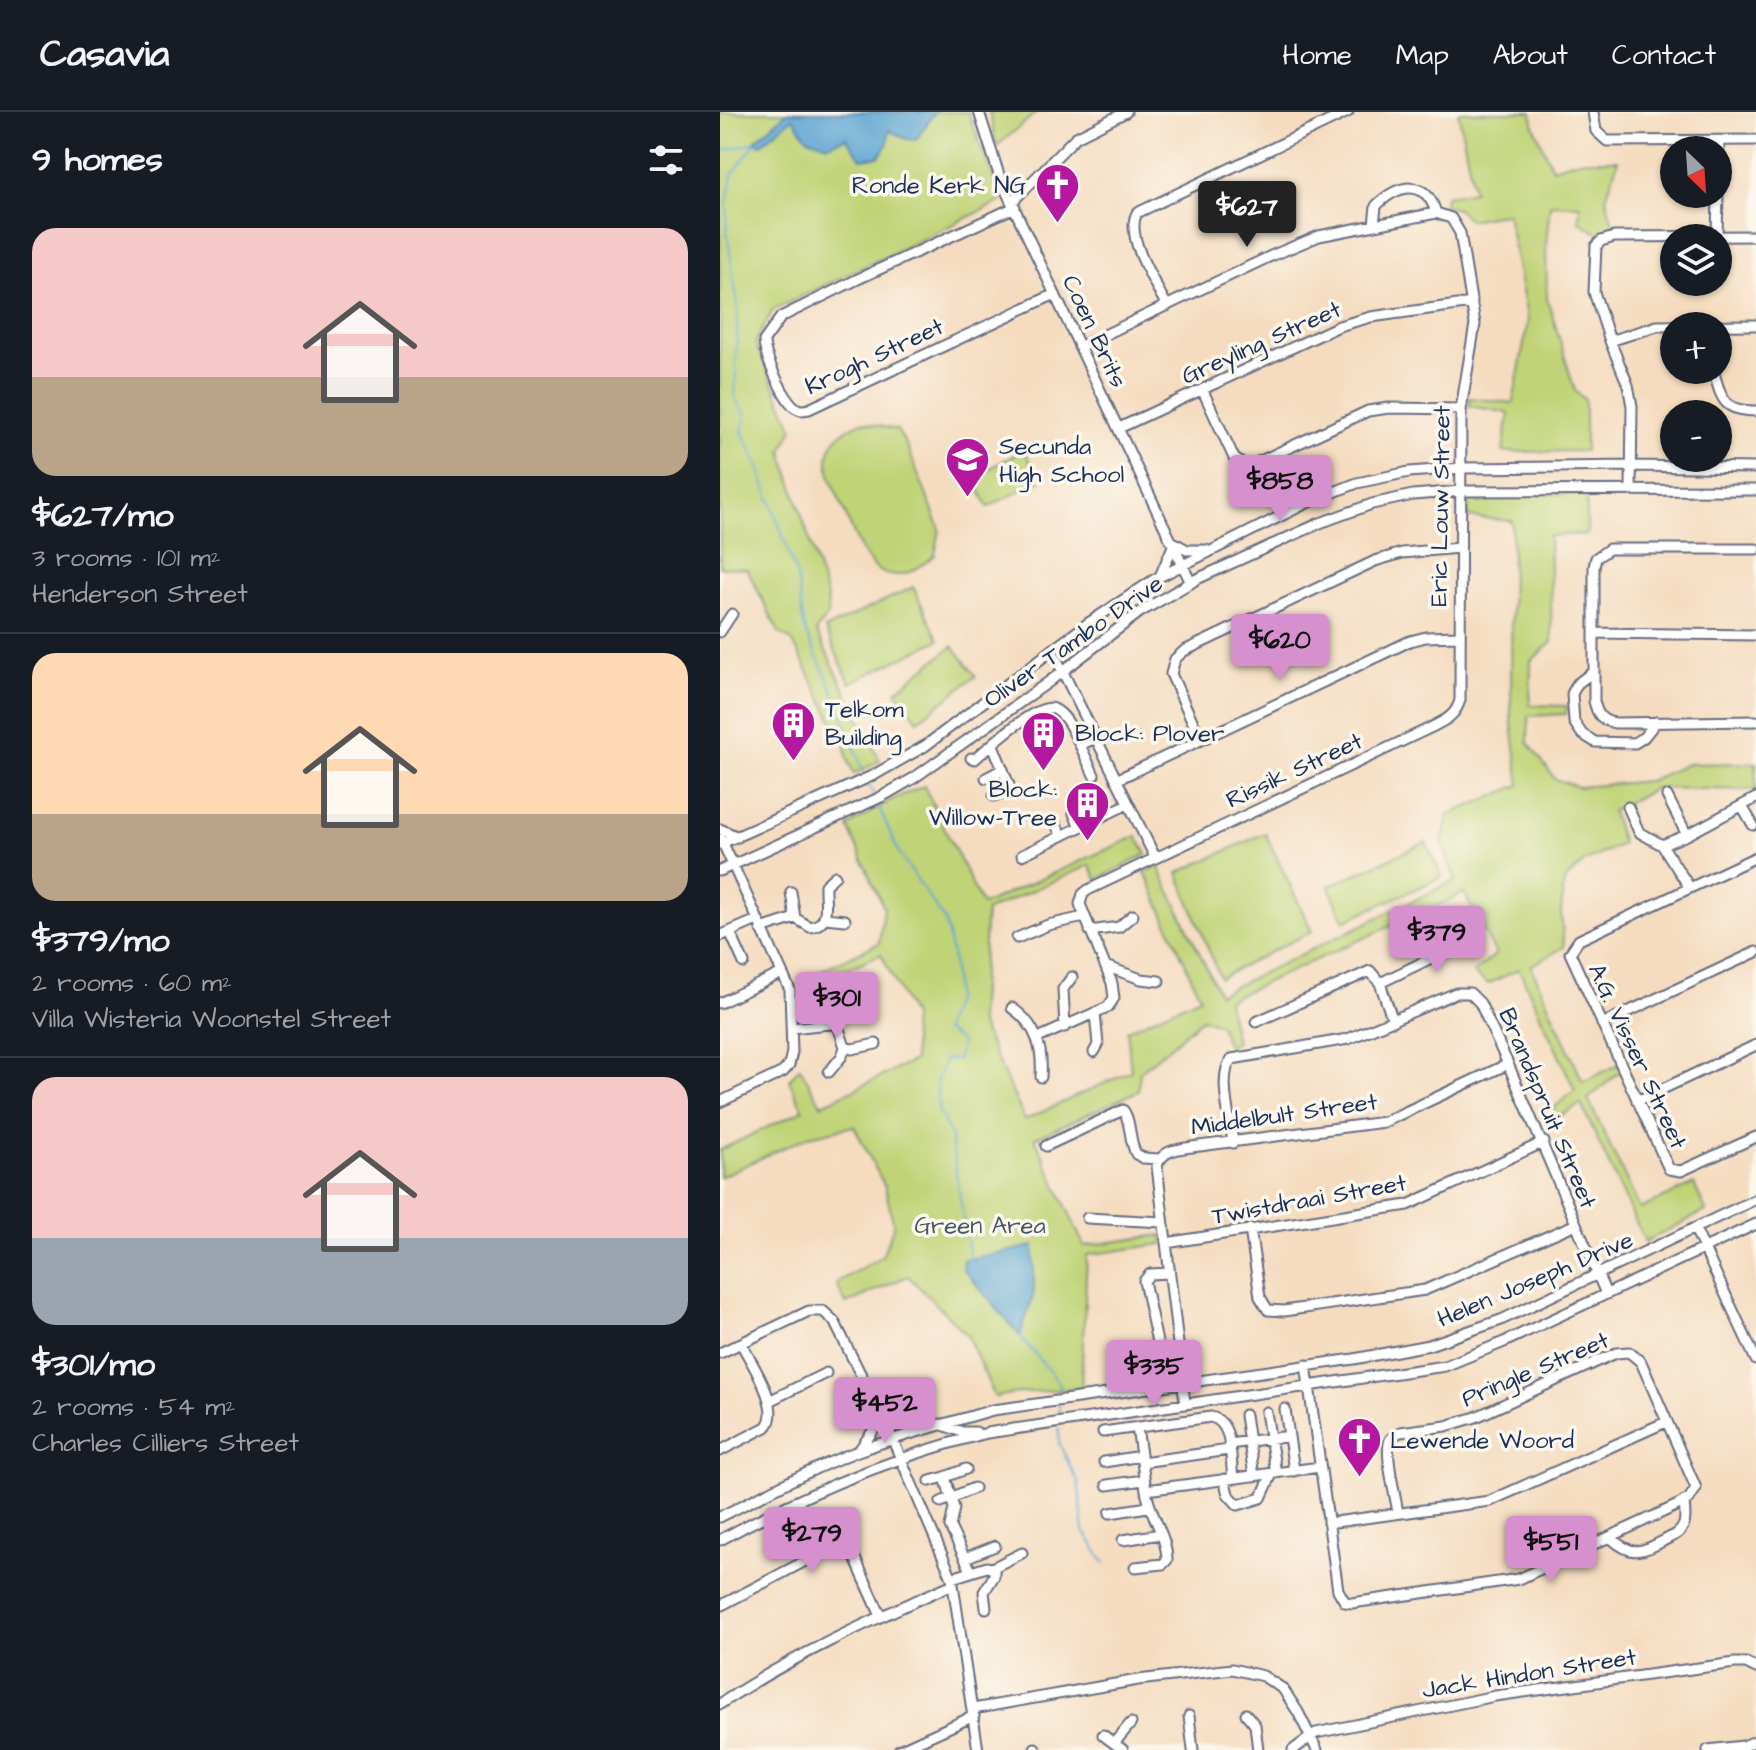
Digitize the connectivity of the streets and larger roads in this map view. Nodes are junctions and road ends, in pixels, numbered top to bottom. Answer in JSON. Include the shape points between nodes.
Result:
{"nodes":[{"id":1,"x":979,"y":112,"type":"edge"},
{"id":2,"x":1126,"y":112,"type":"edge"},
{"id":3,"x":1348,"y":112,"type":"edge"},
{"id":4,"x":1593,"y":117,"type":"edge"},
{"id":5,"x":1756,"y":140,"type":"edge"},
{"id":6,"x":1660,"y":141,"type":"edge"},
{"id":7,"x":1732,"y":141,"type":"edge"},
{"id":8,"x":1014,"y":205,"type":"junction"},
{"id":9,"x":1436,"y":213,"type":"junction"},
{"id":10,"x":1374,"y":225,"type":"junction"},
{"id":11,"x":1732,"y":236,"type":"edge"},
{"id":12,"x":1756,"y":236,"type":"edge"},
{"id":13,"x":1660,"y":237,"type":"edge"},
{"id":14,"x":1055,"y":294,"type":"junction"},
{"id":15,"x":1472,"y":303,"type":"junction"},
{"id":16,"x":1167,"y":306,"type":"junction"},
{"id":17,"x":1732,"y":325,"type":"edge"},
{"id":18,"x":1756,"y":325,"type":"edge"},
{"id":19,"x":1660,"y":326,"type":"edge"},
{"id":20,"x":1610,"y":341,"type":"junction"},
{"id":21,"x":1079,"y":347,"type":"junction"},
{"id":22,"x":1717,"y":384,"type":"edge"},
{"id":23,"x":1203,"y":391,"type":"junction"},
{"id":24,"x":1461,"y":409,"type":"junction"},
{"id":25,"x":1756,"y":411,"type":"edge"},
{"id":26,"x":1119,"y":428,"type":"junction"},
{"id":27,"x":1632,"y":466,"type":"junction"},
{"id":28,"x":1462,"y":468,"type":"junction"},
{"id":29,"x":1756,"y":468,"type":"edge"},
{"id":30,"x":1631,"y":489,"type":"junction"},
{"id":31,"x":1756,"y":490,"type":"edge"},
{"id":32,"x":1461,"y":491,"type":"junction"},
{"id":33,"x":1172,"y":544,"type":"junction"},
{"id":34,"x":1459,"y":548,"type":"junction"},
{"id":35,"x":1756,"y":549,"type":"edge"},
{"id":36,"x":1209,"y":550,"type":"junction"},
{"id":37,"x":1181,"y":564,"type":"junction"},
{"id":38,"x":1155,"y":579,"type":"junction"},
{"id":39,"x":1191,"y":583,"type":"junction"},
{"id":40,"x":732,"y":614,"type":"dead end"},
{"id":41,"x":720,"y":632,"type":"edge"},
{"id":42,"x":1594,"y":633,"type":"junction"},
{"id":43,"x":1756,"y":635,"type":"edge"},
{"id":44,"x":1458,"y":636,"type":"junction"},
{"id":45,"x":1052,"y":650,"type":"junction"},
{"id":46,"x":1063,"y":669,"type":"junction"},
{"id":47,"x":1594,"y":671,"type":"junction"},
{"id":48,"x":1450,"y":717,"type":"joint"},
{"id":49,"x":1756,"y":721,"type":"edge"},
{"id":50,"x":1656,"y":722,"type":"junction"},
{"id":51,"x":1096,"y":738,"type":"junction"},
{"id":52,"x":1200,"y":738,"type":"junction"},
{"id":53,"x":993,"y":745,"type":"junction"},
{"id":54,"x":1080,"y":745,"type":"junction"},
{"id":55,"x":971,"y":758,"type":"dead end"},
{"id":56,"x":1003,"y":769,"type":"junction"},
{"id":57,"x":1094,"y":775,"type":"dead end"},
{"id":58,"x":986,"y":778,"type":"dead end"},
{"id":59,"x":1116,"y":780,"type":"junction"},
{"id":60,"x":994,"y":796,"type":"dead end"},
{"id":61,"x":1667,"y":796,"type":"dead end"},
{"id":62,"x":1756,"y":798,"type":"edge"},
{"id":63,"x":1128,"y":804,"type":"junction"},
{"id":64,"x":1742,"y":806,"type":"junction"},
{"id":65,"x":1628,"y":807,"type":"dead end"},
{"id":66,"x":1074,"y":814,"type":"dead end"},
{"id":67,"x":1055,"y":823,"type":"dead end"},
{"id":68,"x":1753,"y":825,"type":"dead end"},
{"id":69,"x":1080,"y":827,"type":"junction"},
{"id":70,"x":720,"y":829,"type":"edge"},
{"id":71,"x":1687,"y":835,"type":"junction"},
{"id":72,"x":1062,"y":836,"type":"junction"},
{"id":73,"x":738,"y":837,"type":"junction"},
{"id":74,"x":721,"y":842,"type":"edge"},
{"id":75,"x":1662,"y":845,"type":"junction"},
{"id":76,"x":1022,"y":855,"type":"dead end"},
{"id":77,"x":1155,"y":857,"type":"junction"},
{"id":78,"x":1756,"y":857,"type":"edge"},
{"id":79,"x":732,"y":866,"type":"junction"},
{"id":80,"x":720,"y":871,"type":"edge"},
{"id":81,"x":835,"y":876,"type":"dead end"},
{"id":82,"x":1690,"y":888,"type":"junction"},
{"id":83,"x":791,"y":892,"type":"dead end"},
{"id":84,"x":1133,"y":915,"type":"dead end"},
{"id":85,"x":1084,"y":917,"type":"junction"},
{"id":86,"x":795,"y":918,"type":"junction"},
{"id":87,"x":825,"y":918,"type":"junction"},
{"id":88,"x":845,"y":920,"type":"dead end"},
{"id":89,"x":759,"y":924,"type":"junction"},
{"id":90,"x":1090,"y":931,"type":"junction"},
{"id":91,"x":730,"y":932,"type":"junction"},
{"id":92,"x":720,"y":936,"type":"edge"},
{"id":93,"x":1455,"y":936,"type":"dead end"},
{"id":94,"x":1017,"y":938,"type":"dead end"},
{"id":95,"x":1756,"y":952,"type":"edge"},
{"id":96,"x":744,"y":963,"type":"dead end"},
{"id":97,"x":1105,"y":966,"type":"junction"},
{"id":98,"x":782,"y":973,"type":"junction"},
{"id":99,"x":1072,"y":977,"type":"dead end"},
{"id":100,"x":1159,"y":981,"type":"dead end"},
{"id":101,"x":1380,"y":983,"type":"junction"},
{"id":102,"x":862,"y":999,"type":"dead end"},
{"id":103,"x":720,"y":1003,"type":"edge"},
{"id":104,"x":1012,"y":1008,"type":"dead end"},
{"id":105,"x":1095,"y":1013,"type":"junction"},
{"id":106,"x":1393,"y":1021,"type":"junction"},
{"id":107,"x":1256,"y":1022,"type":"dead end"},
{"id":108,"x":837,"y":1023,"type":"junction"},
{"id":109,"x":1602,"y":1024,"type":"junction"},
{"id":110,"x":1065,"y":1027,"type":"junction"},
{"id":111,"x":792,"y":1028,"type":"junction"},
{"id":112,"x":1038,"y":1038,"type":"junction"},
{"id":113,"x":876,"y":1044,"type":"dead end"},
{"id":114,"x":1756,"y":1045,"type":"edge"},
{"id":115,"x":845,"y":1047,"type":"junction"},
{"id":116,"x":1094,"y":1052,"type":"dead end"},
{"id":117,"x":1508,"y":1064,"type":"junction"},
{"id":118,"x":829,"y":1072,"type":"dead end"},
{"id":119,"x":1041,"y":1077,"type":"dead end"},
{"id":120,"x":1637,"y":1101,"type":"junction"},
{"id":121,"x":720,"y":1102,"type":"edge"},
{"id":122,"x":1756,"y":1137,"type":"edge"},
{"id":123,"x":1544,"y":1142,"type":"junction"},
{"id":124,"x":1233,"y":1143,"type":"junction"},
{"id":125,"x":1046,"y":1146,"type":"dead end"},
{"id":126,"x":1158,"y":1162,"type":"junction"},
{"id":127,"x":1756,"y":1199,"type":"edge"},
{"id":128,"x":1087,"y":1218,"type":"dead end"},
{"id":129,"x":1163,"y":1222,"type":"junction"},
{"id":130,"x":1576,"y":1224,"type":"junction"},
{"id":131,"x":1756,"y":1224,"type":"edge"},
{"id":132,"x":1250,"y":1229,"type":"junction"},
{"id":133,"x":1695,"y":1229,"type":"junction"},
{"id":134,"x":1166,"y":1243,"type":"junction"},
{"id":135,"x":1704,"y":1249,"type":"junction"},
{"id":136,"x":1169,"y":1273,"type":"junction"},
{"id":137,"x":1597,"y":1274,"type":"junction"},
{"id":138,"x":1606,"y":1294,"type":"junction"},
{"id":139,"x":741,"y":1343,"type":"junction"},
{"id":140,"x":1158,"y":1347,"type":"dead end"},
{"id":141,"x":720,"y":1353,"type":"edge"},
{"id":142,"x":1756,"y":1360,"type":"edge"},
{"id":143,"x":1306,"y":1365,"type":"junction"},
{"id":144,"x":826,"y":1373,"type":"dead end"},
{"id":145,"x":1183,"y":1382,"type":"junction"},
{"id":146,"x":1308,"y":1387,"type":"junction"},
{"id":147,"x":769,"y":1401,"type":"junction"},
{"id":148,"x":1185,"y":1403,"type":"junction"},
{"id":149,"x":1285,"y":1409,"type":"dead end"},
{"id":150,"x":1266,"y":1412,"type":"dead end"},
{"id":151,"x":1245,"y":1415,"type":"dead end"},
{"id":152,"x":883,"y":1417,"type":"junction"},
{"id":153,"x":1666,"y":1422,"type":"junction"},
{"id":154,"x":940,"y":1424,"type":"junction"},
{"id":155,"x":1137,"y":1427,"type":"junction"},
{"id":156,"x":1103,"y":1432,"type":"dead end"},
{"id":157,"x":987,"y":1433,"type":"junction"},
{"id":158,"x":891,"y":1435,"type":"junction"},
{"id":159,"x":1289,"y":1436,"type":"junction"},
{"id":160,"x":1271,"y":1439,"type":"junction"},
{"id":161,"x":1249,"y":1442,"type":"junction"},
{"id":162,"x":1229,"y":1447,"type":"junction"},
{"id":163,"x":928,"y":1448,"type":"junction"},
{"id":164,"x":720,"y":1451,"type":"edge"},
{"id":165,"x":858,"y":1451,"type":"junction"},
{"id":166,"x":900,"y":1458,"type":"junction"},
{"id":167,"x":1142,"y":1459,"type":"junction"},
{"id":168,"x":1104,"y":1462,"type":"dead end"},
{"id":169,"x":1320,"y":1467,"type":"junction"},
{"id":170,"x":966,"y":1469,"type":"dead end"},
{"id":171,"x":905,"y":1471,"type":"junction"},
{"id":172,"x":1294,"y":1471,"type":"junction"},
{"id":173,"x":1274,"y":1474,"type":"junction"},
{"id":174,"x":1254,"y":1476,"type":"junction"},
{"id":175,"x":945,"y":1477,"type":"junction"},
{"id":176,"x":1229,"y":1479,"type":"junction"},
{"id":177,"x":930,"y":1481,"type":"dead end"},
{"id":178,"x":1107,"y":1485,"type":"dead end"},
{"id":179,"x":1145,"y":1485,"type":"junction"},
{"id":180,"x":974,"y":1488,"type":"dead end"},
{"id":181,"x":952,"y":1498,"type":"junction"},
{"id":182,"x":1684,"y":1501,"type":"junction"},
{"id":183,"x":941,"y":1502,"type":"dead end"},
{"id":184,"x":1148,"y":1507,"type":"junction"},
{"id":185,"x":1110,"y":1513,"type":"dead end"},
{"id":186,"x":1398,"y":1513,"type":"junction"},
{"id":187,"x":720,"y":1517,"type":"edge"},
{"id":188,"x":1328,"y":1523,"type":"junction"},
{"id":189,"x":1161,"y":1534,"type":"junction"},
{"id":190,"x":1610,"y":1537,"type":"junction"},
{"id":191,"x":720,"y":1540,"type":"edge"},
{"id":192,"x":1123,"y":1540,"type":"dead end"},
{"id":193,"x":995,"y":1546,"type":"dead end"},
{"id":194,"x":1022,"y":1553,"type":"dead end"},
{"id":195,"x":965,"y":1558,"type":"junction"},
{"id":196,"x":1135,"y":1567,"type":"dead end"},
{"id":197,"x":992,"y":1568,"type":"junction"},
{"id":198,"x":971,"y":1571,"type":"junction"},
{"id":199,"x":952,"y":1581,"type":"junction"},
{"id":200,"x":720,"y":1606,"type":"edge"},
{"id":201,"x":986,"y":1608,"type":"dead end"},
{"id":202,"x":881,"y":1616,"type":"junction"},
{"id":203,"x":1756,"y":1668,"type":"edge"},
{"id":204,"x":720,"y":1704,"type":"edge"},
{"id":205,"x":974,"y":1712,"type":"junction"},
{"id":206,"x":1246,"y":1714,"type":"dead end"},
{"id":207,"x":1189,"y":1716,"type":"dead end"},
{"id":208,"x":1131,"y":1723,"type":"dead end"},
{"id":209,"x":1103,"y":1735,"type":"dead end"},
{"id":210,"x":1309,"y":1736,"type":"junction"},
{"id":211,"x":1756,"y":1741,"type":"edge"},
{"id":212,"x":1119,"y":1746,"type":"edge"},
{"id":213,"x":899,"y":1750,"type":"edge"},
{"id":214,"x":978,"y":1750,"type":"edge"},
{"id":215,"x":1193,"y":1750,"type":"edge"},
{"id":216,"x":1258,"y":1750,"type":"edge"},
{"id":217,"x":1293,"y":1750,"type":"edge"},
{"id":218,"x":1317,"y":1750,"type":"edge"},
{"id":219,"x":1708,"y":1750,"type":"edge"}],
"edges":[{"from":1,"to":8,"type":"street","name":"Coen Brits"},
{"from":2,"to":8,"type":"street","via":[[1076,137]]},
{"from":3,"to":16,"type":"street","via":[[1137,213],[1135,239]]},
{"from":4,"to":6,"type":"street","via":[[1600,137],[1607,141]]},
{"from":5,"to":7,"type":"street"},
{"from":8,"to":14,"type":"street","name":"Coen Brits"},
{"from":8,"to":14,"type":"street","name":"Krogh Street","via":[[781,317],[764,341],[767,356],[793,405],[809,409]]},
{"from":9,"to":10,"type":"street"},
{"from":9,"to":10,"type":"street","via":[[1424,192],[1406,188],[1376,206]]},
{"from":9,"to":15,"type":"street","name":"Eric Louw Street","via":[[1458,225]]},
{"from":10,"to":16,"type":"street","via":[[1319,236]]},
{"from":11,"to":12,"type":"street"},
{"from":13,"to":20,"type":"street","via":[[1614,237],[1596,246],[1594,292]]},
{"from":14,"to":21,"type":"street","name":"Coen Brits"},
{"from":15,"to":23,"type":"street","name":"Greyling Street","via":[[1339,326]]},
{"from":15,"to":24,"type":"street","name":"Eric Louw Street","via":[[1474,340]]},
{"from":16,"to":21,"type":"street"},
{"from":17,"to":18,"type":"street"},
{"from":19,"to":20,"type":"street"},
{"from":20,"to":27,"type":"street","via":[[1630,395]]},
{"from":21,"to":26,"type":"street","name":"Coen Brits"},
{"from":22,"to":25,"type":"street","via":[[1730,407]]},
{"from":23,"to":24,"type":"street","via":[[1234,458],[1243,465],[1368,411]]},
{"from":23,"to":26,"type":"street","name":"Greyling Street"},
{"from":24,"to":28,"type":"street","name":"Eric Louw Street"},
{"from":26,"to":33,"type":"street","name":"Coen Brits"},
{"from":27,"to":28,"type":"street","name":"Oliver Tambo Drive"},
{"from":27,"to":29,"type":"street","name":"Oliver Tambo Drive"},
{"from":27,"to":30,"type":"street"},
{"from":28,"to":32,"type":"street","name":"Eric Louw Street"},
{"from":28,"to":36,"type":"street","name":"Oliver Tambo Drive","via":[[1357,483]]},
{"from":30,"to":31,"type":"street","name":"Oliver Tambo Drive"},
{"from":30,"to":32,"type":"street","name":"Oliver Tambo Drive"},
{"from":32,"to":34,"type":"street","name":"Eric Louw Street"},
{"from":32,"to":39,"type":"street","name":"Oliver Tambo Drive","via":[[1358,508]]},
{"from":33,"to":36,"type":"street"},
{"from":33,"to":37,"type":"street","name":"Coen Brits"},
{"from":33,"to":38,"type":"street","via":[[1163,572]]},
{"from":34,"to":44,"type":"street","name":"Eric Louw Street"},
{"from":34,"to":52,"type":"street","via":[[1375,561],[1184,651],[1171,674]]},
{"from":35,"to":42,"type":"street","via":[[1601,552],[1594,567]]},
{"from":36,"to":37,"type":"street","name":"Oliver Tambo Drive"},
{"from":37,"to":38,"type":"street","name":"Oliver Tambo Drive"},
{"from":37,"to":39,"type":"street","name":"Coen Brits"},
{"from":38,"to":45,"type":"street","name":"Oliver Tambo Drive"},
{"from":39,"to":46,"type":"street","name":"Oliver Tambo Drive","via":[[1140,612]]},
{"from":40,"to":41,"type":"street"},
{"from":42,"to":43,"type":"street"},
{"from":42,"to":47,"type":"street"},
{"from":44,"to":48,"type":"street","name":"Eric Louw Street","via":[[1460,700]]},
{"from":44,"to":52,"type":"street","via":[[1410,641]]},
{"from":45,"to":46,"type":"street"},
{"from":45,"to":73,"type":"street","name":"Oliver Tambo Drive","via":[[939,737],[874,775]]},
{"from":46,"to":51,"type":"street"},
{"from":46,"to":79,"type":"street","name":"Oliver Tambo Drive","via":[[914,778]]},
{"from":47,"to":50,"type":"street","via":[[1594,701],[1601,717],[1615,723]]},
{"from":47,"to":50,"type":"street","via":[[1572,694],[1574,722],[1582,734],[1595,742],[1635,743]]},
{"from":48,"to":77,"type":"street","name":"Rissik Street"},
{"from":49,"to":50,"type":"street"},
{"from":51,"to":54,"type":"street"},
{"from":51,"to":59,"type":"street"},
{"from":52,"to":59,"type":"street"},
{"from":53,"to":54,"type":"street","via":[[1020,723],[1053,708]]},
{"from":53,"to":55,"type":"street"},
{"from":53,"to":56,"type":"street"},
{"from":54,"to":57,"type":"street"},
{"from":56,"to":58,"type":"street"},
{"from":56,"to":60,"type":"street","via":[[1009,788]]},
{"from":59,"to":63,"type":"street"},
{"from":61,"to":71,"type":"street"},
{"from":62,"to":64,"type":"street"},
{"from":63,"to":69,"type":"street"},
{"from":63,"to":77,"type":"street"},
{"from":64,"to":68,"type":"street"},
{"from":64,"to":71,"type":"street"},
{"from":65,"to":75,"type":"street","via":[[1642,836]]},
{"from":66,"to":69,"type":"street"},
{"from":67,"to":72,"type":"street"},
{"from":69,"to":72,"type":"street"},
{"from":70,"to":73,"type":"street"},
{"from":71,"to":75,"type":"street"},
{"from":72,"to":76,"type":"street"},
{"from":73,"to":74,"type":"street","name":"Oliver Tambo Drive"},
{"from":74,"to":79,"type":"street"},
{"from":75,"to":82,"type":"street"},
{"from":77,"to":85,"type":"street","name":"Rissik Street","via":[[1083,894]]},
{"from":78,"to":82,"type":"street"},
{"from":79,"to":80,"type":"street","name":"Oliver Tambo Drive"},
{"from":79,"to":89,"type":"street"},
{"from":81,"to":87,"type":"street","via":[[825,885]]},
{"from":82,"to":109,"type":"street","name":"A.G. Visser Street","via":[[1571,947],[1571,959]]},
{"from":83,"to":86,"type":"street"},
{"from":84,"to":90,"type":"street","via":[[1119,927]]},
{"from":85,"to":90,"type":"street"},
{"from":85,"to":94,"type":"street"},
{"from":86,"to":87,"type":"street","via":[[810,927]]},
{"from":86,"to":89,"type":"street"},
{"from":87,"to":88,"type":"street"},
{"from":89,"to":91,"type":"street"},
{"from":89,"to":98,"type":"street"},
{"from":90,"to":97,"type":"street"},
{"from":91,"to":92,"type":"street"},
{"from":91,"to":96,"type":"street"},
{"from":93,"to":101,"type":"street","via":[[1452,948]]},
{"from":95,"to":109,"type":"street"},
{"from":97,"to":100,"type":"street"},
{"from":97,"to":105,"type":"street","via":[[1114,998]]},
{"from":98,"to":103,"type":"street"},
{"from":98,"to":111,"type":"street","via":[[790,990]]},
{"from":99,"to":110,"type":"street","via":[[1063,989]]},
{"from":101,"to":106,"type":"street"},
{"from":101,"to":107,"type":"street","via":[[1374,973],[1365,972]]},
{"from":102,"to":108,"type":"street"},
{"from":104,"to":112,"type":"street"},
{"from":105,"to":110,"type":"street"},
{"from":105,"to":116,"type":"street"},
{"from":106,"to":117,"type":"street","name":"Brandspruit Street","via":[[1443,998],[1470,993],[1480,1003]]},
{"from":106,"to":124,"type":"street","via":[[1348,1039],[1232,1059],[1224,1076]]},
{"from":108,"to":111,"type":"street"},
{"from":108,"to":115,"type":"street"},
{"from":109,"to":120,"type":"street","name":"A.G. Visser Street"},
{"from":110,"to":112,"type":"street"},
{"from":111,"to":121,"type":"street","via":[[789,1065]]},
{"from":112,"to":119,"type":"street"},
{"from":113,"to":115,"type":"street"},
{"from":114,"to":120,"type":"street"},
{"from":115,"to":118,"type":"street"},
{"from":117,"to":123,"type":"street","name":"Brandspruit Street"},
{"from":117,"to":124,"type":"street","name":"Middelbult Street","via":[[1384,1122]]},
{"from":120,"to":122,"type":"street","name":"A.G. Visser Street","via":[[1672,1171]]},
{"from":123,"to":130,"type":"street","name":"Brandspruit Street"},
{"from":123,"to":132,"type":"street","name":"Twistdraai Street","via":[[1408,1205]]},
{"from":124,"to":126,"type":"street","name":"Middelbult Street","via":[[1177,1149]]},
{"from":125,"to":126,"type":"street","via":[[1123,1110],[1136,1154]]},
{"from":126,"to":129,"type":"street"},
{"from":127,"to":133,"type":"street","name":"Helen Joseph Drive"},
{"from":128,"to":129,"type":"street"},
{"from":129,"to":134,"type":"street"},
{"from":130,"to":132,"type":"street","via":[[1425,1290],[1284,1311],[1268,1310],[1260,1297]]},
{"from":130,"to":137,"type":"street","name":"Brandspruit Street"},
{"from":131,"to":135,"type":"street","name":"Helen Joseph Drive"},
{"from":132,"to":134,"type":"street","name":"Twistdraai Street"},
{"from":133,"to":135,"type":"street"},
{"from":133,"to":137,"type":"street","name":"Helen Joseph Drive"},
{"from":134,"to":136,"type":"street"},
{"from":135,"to":138,"type":"street","name":"Helen Joseph Drive"},
{"from":135,"to":142,"type":"street"},
{"from":136,"to":140,"type":"street","via":[[1150,1274],[1144,1281]]},
{"from":136,"to":145,"type":"street"},
{"from":137,"to":138,"type":"street","name":"Brandspruit Street"},
{"from":137,"to":143,"type":"street","name":"Helen Joseph Drive","via":[[1461,1336]]},
{"from":138,"to":146,"type":"street","name":"Helen Joseph Drive","via":[[1445,1366]]},
{"from":139,"to":141,"type":"street"},
{"from":139,"to":147,"type":"street"},
{"from":139,"to":152,"type":"street","via":[[809,1311],[823,1311],[838,1328]]},
{"from":143,"to":145,"type":"street","name":"Helen Joseph Drive"},
{"from":143,"to":146,"type":"street"},
{"from":144,"to":147,"type":"street"},
{"from":145,"to":148,"type":"street"},
{"from":145,"to":154,"type":"street","name":"Helen Joseph Drive","via":[[1019,1404]]},
{"from":146,"to":148,"type":"street","name":"Helen Joseph Drive"},
{"from":146,"to":169,"type":"street"},
{"from":147,"to":164,"type":"street","via":[[772,1421]]},
{"from":148,"to":157,"type":"street","name":"Helen Joseph Drive"},
{"from":149,"to":159,"type":"street"},
{"from":150,"to":160,"type":"street"},
{"from":151,"to":161,"type":"street"},
{"from":152,"to":158,"type":"street"},
{"from":152,"to":165,"type":"street"},
{"from":153,"to":182,"type":"street","via":[[1695,1483],[1693,1495]]},
{"from":153,"to":186,"type":"street","via":[[1490,1501]]},
{"from":153,"to":186,"type":"street","name":"Pringle Street","via":[[1641,1362],[1629,1352],[1616,1353],[1476,1417],[1395,1435],[1389,1452]]},
{"from":154,"to":157,"type":"street"},
{"from":154,"to":158,"type":"street","name":"Helen Joseph Drive"},
{"from":155,"to":156,"type":"street"},
{"from":155,"to":162,"type":"street","via":[[1211,1417],[1226,1427]]},
{"from":155,"to":167,"type":"street"},
{"from":157,"to":163,"type":"street","name":"Helen Joseph Drive"},
{"from":158,"to":165,"type":"street","name":"Helen Joseph Drive"},
{"from":158,"to":166,"type":"street"},
{"from":159,"to":160,"type":"street"},
{"from":159,"to":172,"type":"street"},
{"from":160,"to":161,"type":"street"},
{"from":160,"to":173,"type":"street"},
{"from":161,"to":162,"type":"street"},
{"from":161,"to":174,"type":"street"},
{"from":162,"to":167,"type":"street"},
{"from":162,"to":176,"type":"street"},
{"from":163,"to":166,"type":"street","name":"Helen Joseph Drive"},
{"from":163,"to":171,"type":"street"},
{"from":165,"to":187,"type":"street","name":"Helen Joseph Drive"},
{"from":166,"to":171,"type":"street"},
{"from":166,"to":191,"type":"street","name":"Helen Joseph Drive","via":[[792,1501]]},
{"from":167,"to":168,"type":"street"},
{"from":167,"to":179,"type":"street"},
{"from":169,"to":172,"type":"street"},
{"from":169,"to":188,"type":"street"},
{"from":170,"to":175,"type":"street"},
{"from":171,"to":199,"type":"street"},
{"from":172,"to":173,"type":"street"},
{"from":173,"to":174,"type":"street"},
{"from":173,"to":176,"type":"street","via":[[1261,1498],[1238,1505],[1228,1494]]},
{"from":174,"to":176,"type":"street"},
{"from":175,"to":177,"type":"street"},
{"from":175,"to":181,"type":"street"},
{"from":176,"to":179,"type":"street"},
{"from":178,"to":179,"type":"street"},
{"from":179,"to":184,"type":"street"},
{"from":180,"to":181,"type":"street"},
{"from":181,"to":183,"type":"street"},
{"from":181,"to":195,"type":"street","via":[[950,1527]]},
{"from":182,"to":190,"type":"street"},
{"from":182,"to":190,"type":"street","via":[[1685,1523],[1675,1535],[1630,1552]]},
{"from":184,"to":185,"type":"street"},
{"from":184,"to":189,"type":"street"},
{"from":186,"to":188,"type":"street"},
{"from":188,"to":190,"type":"street","via":[[1338,1590],[1345,1602],[1352,1603],[1519,1579]]},
{"from":189,"to":192,"type":"street"},
{"from":189,"to":196,"type":"street","via":[[1165,1563]]},
{"from":193,"to":195,"type":"street"},
{"from":194,"to":197,"type":"street"},
{"from":195,"to":198,"type":"street"},
{"from":197,"to":198,"type":"street"},
{"from":197,"to":201,"type":"street","via":[[994,1576],[984,1592]]},
{"from":198,"to":199,"type":"street"},
{"from":199,"to":202,"type":"street"},
{"from":199,"to":205,"type":"street"},
{"from":200,"to":202,"type":"street","via":[[845,1545]]},
{"from":202,"to":204,"type":"street"},
{"from":203,"to":210,"type":"street","name":"Jack Hindon Street","via":[[1735,1663],[1495,1696]]},
{"from":205,"to":210,"type":"street","via":[[1138,1680],[1232,1669],[1263,1676],[1283,1689]]},
{"from":205,"to":213,"type":"street"},
{"from":205,"to":214,"type":"street"},
{"from":206,"to":216,"type":"street","via":[[1255,1725]]},
{"from":207,"to":215,"type":"street"},
{"from":208,"to":212,"type":"street"},
{"from":209,"to":212,"type":"street"},
{"from":210,"to":217,"type":"street"},
{"from":210,"to":218,"type":"street"},
{"from":211,"to":219,"type":"street"}]}
